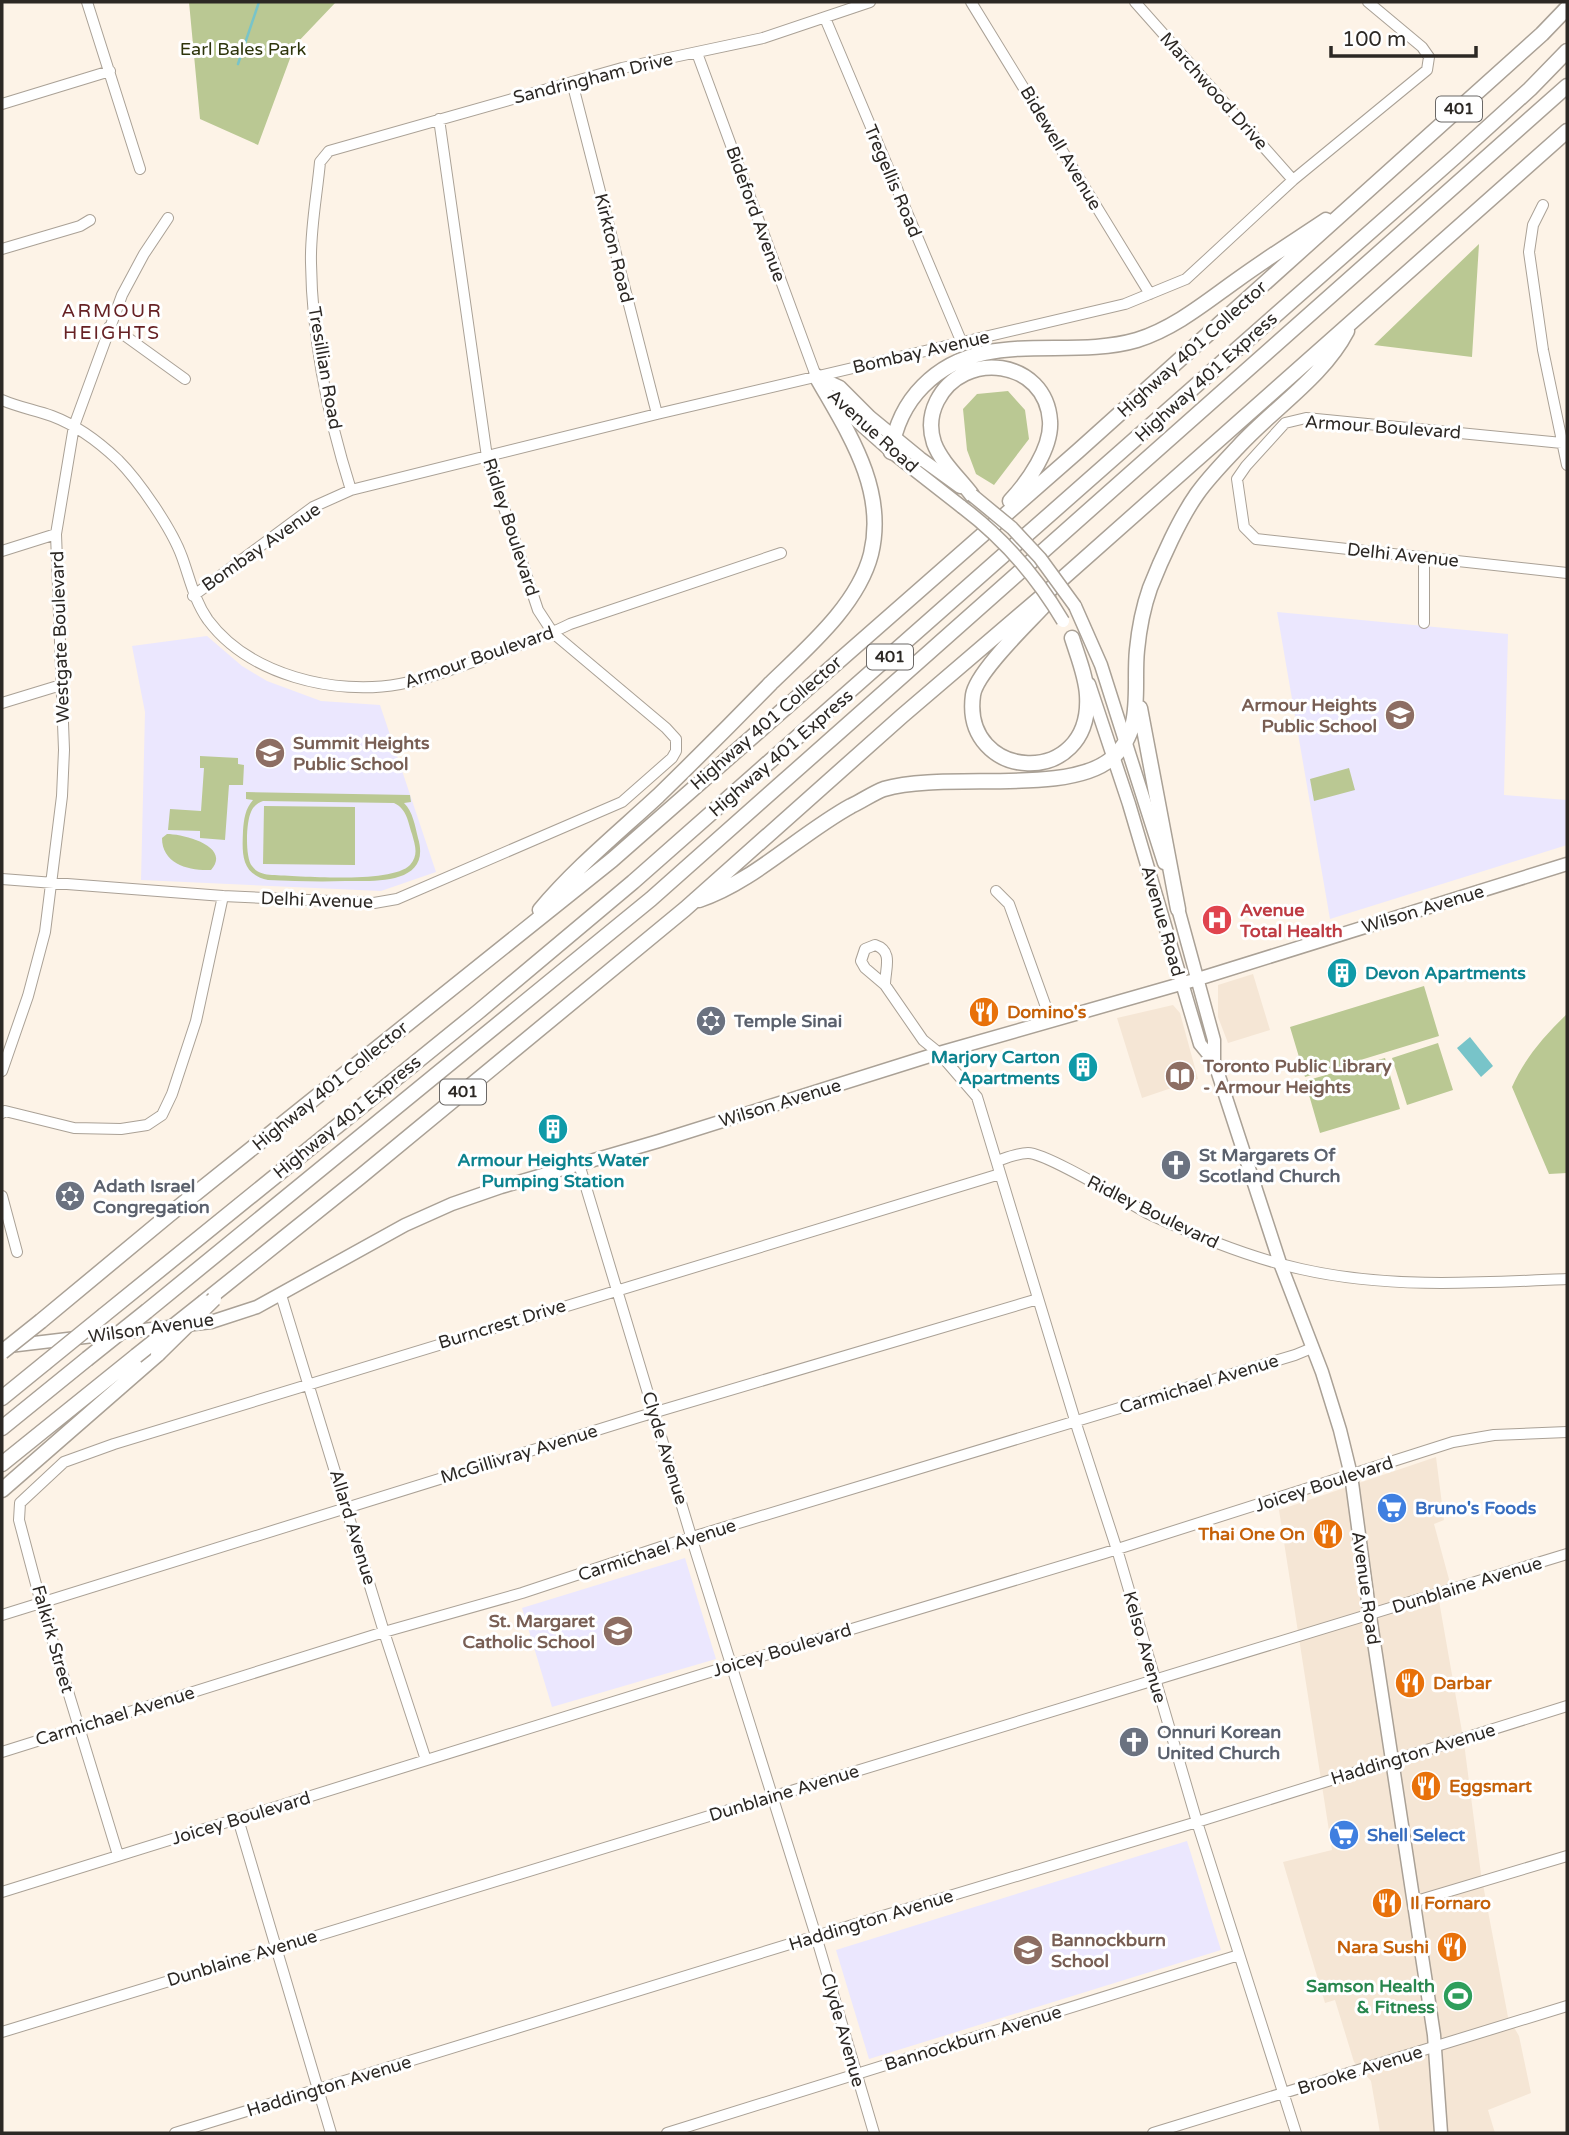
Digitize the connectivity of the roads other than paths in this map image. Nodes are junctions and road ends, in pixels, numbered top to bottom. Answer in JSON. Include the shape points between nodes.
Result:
{"nodes":[{"id":1,"x":87,"y":2,"type":"edge"},
{"id":2,"x":870,"y":2,"type":"edge"},
{"id":3,"x":971,"y":2,"type":"edge"},
{"id":4,"x":1135,"y":2,"type":"edge"},
{"id":5,"x":1368,"y":2,"type":"edge"},
{"id":6,"x":1567,"y":8,"type":"edge"},
{"id":7,"x":825,"y":18,"type":"junction"},
{"id":8,"x":1567,"y":51,"type":"edge"},
{"id":9,"x":697,"y":52,"type":"junction"},
{"id":10,"x":110,"y":71,"type":"junction"},
{"id":11,"x":572,"y":82,"type":"junction"},
{"id":12,"x":1567,"y":86,"type":"edge"},
{"id":13,"x":2,"y":104,"type":"edge"},
{"id":14,"x":439,"y":119,"type":"junction"},
{"id":15,"x":1567,"y":131,"type":"edge"},
{"id":16,"x":320,"y":162,"type":"joint"},
{"id":17,"x":140,"y":169,"type":"dead end"},
{"id":18,"x":1293,"y":180,"type":"junction"},
{"id":19,"x":1543,"y":205,"type":"dead end"},
{"id":20,"x":1349,"y":209,"type":"junction"},
{"id":21,"x":168,"y":218,"type":"dead end"},
{"id":22,"x":90,"y":220,"type":"dead end"},
{"id":23,"x":2,"y":249,"type":"edge"},
{"id":24,"x":1150,"y":294,"type":"junction"},
{"id":25,"x":1352,"y":323,"type":"junction"},
{"id":26,"x":109,"y":327,"type":"junction"},
{"id":27,"x":961,"y":343,"type":"junction"},
{"id":28,"x":816,"y":376,"type":"junction"},
{"id":29,"x":185,"y":379,"type":"dead end"},
{"id":30,"x":2,"y":400,"type":"edge"},
{"id":31,"x":657,"y":414,"type":"junction"},
{"id":32,"x":74,"y":426,"type":"junction"},
{"id":33,"x":894,"y":435,"type":"junction"},
{"id":34,"x":1562,"y":443,"type":"junction"},
{"id":35,"x":891,"y":452,"type":"junction"},
{"id":36,"x":487,"y":457,"type":"junction"},
{"id":37,"x":1567,"y":465,"type":"edge"},
{"id":38,"x":351,"y":490,"type":"junction"},
{"id":39,"x":972,"y":495,"type":"junction"},
{"id":40,"x":1244,"y":527,"type":"joint"},
{"id":41,"x":56,"y":534,"type":"junction"},
{"id":42,"x":982,"y":535,"type":"junction"},
{"id":43,"x":2,"y":551,"type":"edge"},
{"id":44,"x":780,"y":553,"type":"dead end"},
{"id":45,"x":1424,"y":558,"type":"junction"},
{"id":46,"x":1567,"y":573,"type":"edge"},
{"id":47,"x":1054,"y":586,"type":"junction"},
{"id":48,"x":193,"y":596,"type":"junction"},
{"id":49,"x":1424,"y":623,"type":"dead end"},
{"id":50,"x":553,"y":633,"type":"junction"},
{"id":51,"x":1072,"y":638,"type":"junction"},
{"id":52,"x":61,"y":685,"type":"junction"},
{"id":53,"x":1136,"y":687,"type":"junction"},
{"id":54,"x":2,"y":703,"type":"edge"},
{"id":55,"x":1126,"y":743,"type":"junction"},
{"id":56,"x":676,"y":751,"type":"joint"},
{"id":57,"x":1113,"y":758,"type":"junction"},
{"id":58,"x":1567,"y":864,"type":"edge"},
{"id":59,"x":2,"y":879,"type":"edge"},
{"id":60,"x":52,"y":884,"type":"junction"},
{"id":61,"x":996,"y":891,"type":"dead end"},
{"id":62,"x":223,"y":896,"type":"junction"},
{"id":63,"x":692,"y":903,"type":"junction"},
{"id":64,"x":1178,"y":909,"type":"junction"},
{"id":65,"x":517,"y":936,"type":"junction"},
{"id":66,"x":1198,"y":979,"type":"junction"},
{"id":67,"x":1181,"y":984,"type":"junction"},
{"id":68,"x":885,"y":985,"type":"dead end"},
{"id":69,"x":1051,"y":1021,"type":"junction"},
{"id":70,"x":939,"y":1053,"type":"junction"},
{"id":71,"x":1214,"y":1061,"type":"junction"},
{"id":72,"x":2,"y":1071,"type":"edge"},
{"id":73,"x":2,"y":1113,"type":"edge"},
{"id":74,"x":997,"y":1161,"type":"junction"},
{"id":75,"x":579,"y":1164,"type":"junction"},
{"id":76,"x":1000,"y":1174,"type":"junction"},
{"id":77,"x":2,"y":1196,"type":"edge"},
{"id":78,"x":17,"y":1252,"type":"dead end"},
{"id":79,"x":1280,"y":1263,"type":"junction"},
{"id":80,"x":1567,"y":1279,"type":"edge"},
{"id":81,"x":617,"y":1289,"type":"junction"},
{"id":82,"x":281,"y":1295,"type":"junction"},
{"id":83,"x":1038,"y":1299,"type":"junction"},
{"id":84,"x":209,"y":1301,"type":"junction"},
{"id":85,"x":2,"y":1346,"type":"edge"},
{"id":86,"x":1312,"y":1348,"type":"junction"},
{"id":87,"x":2,"y":1352,"type":"edge"},
{"id":88,"x":309,"y":1383,"type":"junction"},
{"id":89,"x":2,"y":1398,"type":"edge"},
{"id":90,"x":654,"y":1413,"type":"junction"},
{"id":91,"x":1076,"y":1422,"type":"junction"},
{"id":92,"x":2,"y":1428,"type":"edge"},
{"id":93,"x":1567,"y":1432,"type":"edge"},
{"id":94,"x":2,"y":1464,"type":"edge"},
{"id":95,"x":1350,"y":1475,"type":"junction"},
{"id":96,"x":2,"y":1490,"type":"edge"},
{"id":97,"x":20,"y":1503,"type":"joint"},
{"id":98,"x":347,"y":1507,"type":"junction"},
{"id":99,"x":692,"y":1537,"type":"junction"},
{"id":100,"x":1117,"y":1549,"type":"junction"},
{"id":101,"x":1567,"y":1554,"type":"edge"},
{"id":102,"x":41,"y":1603,"type":"junction"},
{"id":103,"x":2,"y":1615,"type":"edge"},
{"id":104,"x":1370,"y":1616,"type":"junction"},
{"id":105,"x":384,"y":1632,"type":"junction"},
{"id":106,"x":731,"y":1665,"type":"junction"},
{"id":107,"x":1155,"y":1680,"type":"junction"},
{"id":108,"x":1567,"y":1706,"type":"edge"},
{"id":109,"x":79,"y":1727,"type":"junction"},
{"id":110,"x":2,"y":1752,"type":"edge"},
{"id":111,"x":426,"y":1760,"type":"junction"},
{"id":112,"x":1392,"y":1760,"type":"junction"},
{"id":113,"x":772,"y":1796,"type":"junction"},
{"id":114,"x":238,"y":1819,"type":"junction"},
{"id":115,"x":1197,"y":1822,"type":"junction"},
{"id":116,"x":118,"y":1855,"type":"junction"},
{"id":117,"x":1567,"y":1856,"type":"edge"},
{"id":118,"x":2,"y":1892,"type":"edge"},
{"id":119,"x":1413,"y":1902,"type":"junction"},
{"id":120,"x":817,"y":1936,"type":"junction"},
{"id":121,"x":275,"y":1948,"type":"junction"},
{"id":122,"x":1239,"y":1955,"type":"junction"},
{"id":123,"x":1567,"y":2006,"type":"edge"},
{"id":124,"x":2,"y":2032,"type":"edge"},
{"id":125,"x":1436,"y":2046,"type":"junction"},
{"id":126,"x":855,"y":2075,"type":"junction"},
{"id":127,"x":317,"y":2090,"type":"junction"},
{"id":128,"x":1283,"y":2093,"type":"junction"},
{"id":129,"x":175,"y":2133,"type":"edge"},
{"id":130,"x":331,"y":2133,"type":"edge"},
{"id":131,"x":667,"y":2133,"type":"edge"},
{"id":132,"x":874,"y":2133,"type":"edge"},
{"id":133,"x":1153,"y":2133,"type":"edge"},
{"id":134,"x":1296,"y":2133,"type":"edge"},
{"id":135,"x":1441,"y":2133,"type":"edge"}],
"edges":[{"from":1,"to":10,"type":"street"},
{"from":2,"to":7,"type":"street","name":"Sandringham Drive"},
{"from":3,"to":24,"type":"street","name":"Bidewell Avenue"},
{"from":4,"to":18,"type":"street","name":"Marchwood Drive"},
{"from":5,"to":18,"type":"street","name":"Bombay Avenue","via":[[1422,47],[1429,57],[1427,70]]},
{"from":6,"to":20,"type":"highway","name":"Highway 401 Collector","number":"401"},
{"from":7,"to":9,"type":"street","name":"Sandringham Drive"},
{"from":7,"to":27,"type":"street","name":"Tregellis Road"},
{"from":8,"to":89,"type":"highway","name":"Highway 401 Express","number":"401","bridge":true,"via":[[1464,149],[695,829],[507,988]]},
{"from":9,"to":11,"type":"street","name":"Sandringham Drive"},
{"from":9,"to":28,"type":"street","name":"Bideford Avenue"},
{"from":10,"to":13,"type":"street"},
{"from":10,"to":17,"type":"street"},
{"from":11,"to":14,"type":"street","name":"Sandringham Drive"},
{"from":11,"to":31,"type":"street","name":"Kirkton Road"},
{"from":12,"to":92,"type":"highway","name":"Highway 401 Express","number":"401","bridge":true,"via":[[651,899]]},
{"from":14,"to":16,"type":"street","name":"Sandringham Drive","via":[[329,151]]},
{"from":14,"to":36,"type":"street","name":"Ridley Boulevard"},
{"from":15,"to":25,"type":"highway","number":"401"},
{"from":16,"to":38,"type":"street","name":"Tresillian Road","via":[[311,261],[314,326]]},
{"from":18,"to":24,"type":"street","name":"Bombay Avenue","via":[[1186,279]]},
{"from":19,"to":34,"type":"street","via":[[1533,225],[1529,252]]},
{"from":20,"to":33,"type":"highway","via":[[1333,215],[1179,322],[1136,340],[996,349],[965,357],[935,374],[915,394]]},
{"from":20,"to":42,"type":"highway","name":"Highway 401 Collector","number":"401"},
{"from":21,"to":26,"type":"street","name":"Westgate Boulevard","via":[[144,254]]},
{"from":22,"to":23,"type":"street"},
{"from":24,"to":27,"type":"street","name":"Bombay Avenue"},
{"from":25,"to":47,"type":"highway","number":"401"},
{"from":25,"to":53,"type":"highway","via":[[1336,351],[1197,494],[1150,588],[1139,629]]},
{"from":26,"to":29,"type":"street"},
{"from":26,"to":32,"type":"street","name":"Westgate Boulevard"},
{"from":27,"to":28,"type":"street","name":"Bombay Avenue"},
{"from":28,"to":31,"type":"street","name":"Bombay Avenue"},
{"from":28,"to":33,"type":"main road","name":"Avenue Road","via":[[840,387]]},
{"from":28,"to":35,"type":"main road","name":"Avenue Road","via":[[833,400]]},
{"from":28,"to":65,"type":"highway","via":[[855,444],[870,484],[874,518],[871,555],[853,594],[820,635],[558,888]]},
{"from":30,"to":32,"type":"street","name":"Armour Boulevard"},
{"from":31,"to":36,"type":"street","name":"Bombay Avenue"},
{"from":32,"to":41,"type":"street","name":"Westgate Boulevard"},
{"from":32,"to":48,"type":"street","name":"Armour Boulevard","via":[[118,460],[156,509],[181,554]]},
{"from":33,"to":35,"type":"highway"},
{"from":33,"to":39,"type":"main road","name":"Avenue Road"},
{"from":34,"to":37,"type":"street"},
{"from":34,"to":40,"type":"street","name":"Armour Boulevard","via":[[1306,418],[1285,423],[1237,479]]},
{"from":35,"to":51,"type":"main road","name":"Avenue Road","bridge":true,"via":[[1001,541],[1039,583]]},
{"from":36,"to":38,"type":"street","name":"Bombay Avenue"},
{"from":36,"to":50,"type":"street","name":"Ridley Boulevard","via":[[538,610]]},
{"from":38,"to":48,"type":"street","name":"Bombay Avenue","via":[[313,507]]},
{"from":39,"to":42,"type":"highway","via":[[935,445],[932,411],[942,391],[966,371],[990,366],[1011,369],[1032,383],[1046,403],[1050,421],[1047,441],[1021,489]]},
{"from":39,"to":55,"type":"main road","name":"Avenue Road","bridge":true,"via":[[1040,558],[1074,606],[1101,666]]},
{"from":40,"to":45,"type":"street","name":"Delhi Avenue","via":[[1255,539]]},
{"from":41,"to":43,"type":"street"},
{"from":41,"to":52,"type":"street","name":"Westgate Boulevard"},
{"from":42,"to":65,"type":"highway","name":"Highway 401 Collector","number":"401","via":[[612,860]]},
{"from":44,"to":50,"type":"street","name":"Armour Boulevard"},
{"from":45,"to":46,"type":"street","name":"Delhi Avenue"},
{"from":45,"to":49,"type":"street"},
{"from":47,"to":51,"type":"highway","via":[[1042,608],[986,670],[973,693],[977,728],[986,746],[1007,760],[1047,762],[1077,741],[1087,696]]},
{"from":47,"to":63,"type":"highway","number":"401"},
{"from":48,"to":50,"type":"street","name":"Armour Boulevard","via":[[208,620],[241,651],[290,676],[326,683],[367,687],[411,682]]},
{"from":50,"to":56,"type":"street","name":"Ridley Boulevard","via":[[666,728],[676,739]]},
{"from":51,"to":57,"type":"main road","name":"Avenue Road"},
{"from":52,"to":54,"type":"street"},
{"from":52,"to":60,"type":"street","name":"Westgate Boulevard","via":[[62,796]]},
{"from":53,"to":55,"type":"highway","via":[[1135,719]]},
{"from":53,"to":64,"type":"highway"},
{"from":55,"to":57,"type":"highway"},
{"from":55,"to":64,"type":"main road","name":"Avenue Road"},
{"from":56,"to":62,"type":"street","name":"Delhi Avenue","via":[[622,802],[397,899],[374,903]]},
{"from":57,"to":63,"type":"highway","via":[[1102,766],[1058,778],[924,782],[882,789],[823,821],[723,892]]},
{"from":57,"to":67,"type":"main road","name":"Avenue Road"},
{"from":58,"to":66,"type":"main road","name":"Wilson Avenue"},
{"from":59,"to":60,"type":"street","name":"Delhi Avenue"},
{"from":60,"to":62,"type":"street","name":"Delhi Avenue"},
{"from":60,"to":72,"type":"street","name":"Westgate Boulevard","via":[[28,996]]},
{"from":61,"to":69,"type":"street","via":[[1009,904]]},
{"from":62,"to":73,"type":"street","via":[[196,1021],[162,1115],[147,1125],[74,1129]]},
{"from":63,"to":84,"type":"highway","number":"401"},
{"from":64,"to":66,"type":"main road","name":"Avenue Road"},
{"from":65,"to":87,"type":"highway","name":"Highway 401 Collector","number":"401","bridge":true},
{"from":66,"to":67,"type":"main road","name":"Wilson Avenue"},
{"from":66,"to":71,"type":"main road","name":"Avenue Road","via":[[1214,1040]]},
{"from":67,"to":69,"type":"main road","name":"Wilson Avenue"},
{"from":67,"to":71,"type":"main road","name":"Avenue Road","via":[[1200,1044]]},
{"from":68,"to":70,"type":"street","via":[[923,1041]]},
{"from":69,"to":70,"type":"main road","name":"Wilson Avenue"},
{"from":70,"to":74,"type":"street","via":[[977,1097]]},
{"from":70,"to":75,"type":"main road","name":"Wilson Avenue"},
{"from":71,"to":79,"type":"main road","name":"Avenue Road"},
{"from":74,"to":76,"type":"street","name":"Kelso Avenue"},
{"from":74,"to":79,"type":"street","name":"Ridley Boulevard","via":[[1029,1153],[1050,1160],[1184,1230]]},
{"from":75,"to":81,"type":"street","name":"Clyde Avenue"},
{"from":75,"to":82,"type":"main road","name":"Wilson Avenue","via":[[440,1209]]},
{"from":76,"to":81,"type":"street","name":"Burncrest Drive"},
{"from":76,"to":83,"type":"street","name":"Kelso Avenue"},
{"from":77,"to":78,"type":"street"},
{"from":79,"to":80,"type":"street","name":"Ridley Boulevard","via":[[1303,1270],[1425,1284]]},
{"from":79,"to":86,"type":"main road","name":"Avenue Road"},
{"from":81,"to":88,"type":"street","name":"Burncrest Drive"},
{"from":81,"to":90,"type":"street","name":"Clyde Avenue"},
{"from":82,"to":85,"type":"main road","name":"Wilson Avenue","via":[[211,1322]]},
{"from":82,"to":88,"type":"street","name":"Allard Avenue"},
{"from":83,"to":90,"type":"street","name":"McGillivray Avenue"},
{"from":83,"to":91,"type":"street","name":"Kelso Avenue"},
{"from":84,"to":94,"type":"highway","number":"401","bridge":true},
{"from":84,"to":96,"type":"highway","bridge":true,"via":[[158,1354]]},
{"from":86,"to":91,"type":"street","name":"Carmichael Avenue"},
{"from":86,"to":95,"type":"main road","name":"Avenue Road"},
{"from":88,"to":97,"type":"street","name":"Burncrest Drive","via":[[64,1462]]},
{"from":88,"to":98,"type":"street","name":"Allard Avenue"},
{"from":90,"to":98,"type":"street","name":"McGillivray Avenue"},
{"from":90,"to":99,"type":"street","name":"Clyde Avenue"},
{"from":91,"to":99,"type":"street","name":"Carmichael Avenue"},
{"from":91,"to":100,"type":"street","name":"Kelso Avenue"},
{"from":93,"to":95,"type":"street","name":"Joicey Boulevard","via":[[1461,1440]]},
{"from":95,"to":100,"type":"street","name":"Joicey Boulevard"},
{"from":95,"to":104,"type":"main road","name":"Avenue Road"},
{"from":97,"to":102,"type":"street","name":"Falkirk Street","via":[[19,1520]]},
{"from":98,"to":102,"type":"street","name":"McGillivray Avenue"},
{"from":98,"to":105,"type":"street","name":"Allard Avenue"},
{"from":99,"to":105,"type":"street","name":"Carmichael Avenue"},
{"from":99,"to":106,"type":"street","name":"Clyde Avenue"},
{"from":100,"to":106,"type":"street","name":"Joicey Boulevard"},
{"from":100,"to":107,"type":"street","name":"Kelso Avenue"},
{"from":101,"to":104,"type":"street","name":"Dunblaine Avenue"},
{"from":102,"to":103,"type":"street","name":"McGillivray Avenue"},
{"from":102,"to":109,"type":"street","name":"Falkirk Street"},
{"from":104,"to":107,"type":"street","name":"Dunblaine Avenue"},
{"from":104,"to":112,"type":"main road","name":"Avenue Road"},
{"from":105,"to":109,"type":"street","name":"Carmichael Avenue"},
{"from":105,"to":111,"type":"street","name":"Allard Avenue"},
{"from":106,"to":111,"type":"street","name":"Joicey Boulevard"},
{"from":106,"to":113,"type":"street","name":"Clyde Avenue"},
{"from":107,"to":113,"type":"street","name":"Dunblaine Avenue"},
{"from":107,"to":115,"type":"street","name":"Kelso Avenue"},
{"from":108,"to":112,"type":"street","name":"Haddington Avenue"},
{"from":109,"to":110,"type":"street","name":"Carmichael Avenue"},
{"from":109,"to":116,"type":"street","name":"Falkirk Street"},
{"from":111,"to":114,"type":"street","name":"Joicey Boulevard"},
{"from":112,"to":115,"type":"street","name":"Haddington Avenue"},
{"from":112,"to":119,"type":"main road","name":"Avenue Road"},
{"from":113,"to":120,"type":"street","name":"Clyde Avenue"},
{"from":113,"to":121,"type":"street","name":"Dunblaine Avenue"},
{"from":114,"to":116,"type":"street","name":"Joicey Boulevard"},
{"from":114,"to":121,"type":"street"},
{"from":115,"to":120,"type":"street","name":"Haddington Avenue"},
{"from":115,"to":122,"type":"street","name":"Kelso Avenue"},
{"from":116,"to":118,"type":"street","name":"Joicey Boulevard"},
{"from":117,"to":119,"type":"street"},
{"from":119,"to":125,"type":"main road","name":"Avenue Road"},
{"from":120,"to":126,"type":"street","name":"Clyde Avenue"},
{"from":120,"to":127,"type":"street","name":"Haddington Avenue"},
{"from":121,"to":124,"type":"street","name":"Dunblaine Avenue"},
{"from":121,"to":127,"type":"street"},
{"from":122,"to":126,"type":"street","name":"Bannockburn Avenue"},
{"from":122,"to":128,"type":"street","name":"Kelso Avenue"},
{"from":123,"to":125,"type":"street","name":"Brooke Avenue"},
{"from":125,"to":128,"type":"street","name":"Brooke Avenue"},
{"from":125,"to":135,"type":"main road","name":"Avenue Road"},
{"from":126,"to":131,"type":"street","name":"Bannockburn Avenue"},
{"from":126,"to":132,"type":"street","name":"Clyde Avenue"},
{"from":127,"to":129,"type":"street","name":"Haddington Avenue"},
{"from":127,"to":130,"type":"street"},
{"from":128,"to":133,"type":"street","name":"Brooke Avenue"},
{"from":128,"to":134,"type":"street","name":"Kelso Avenue"}]}
